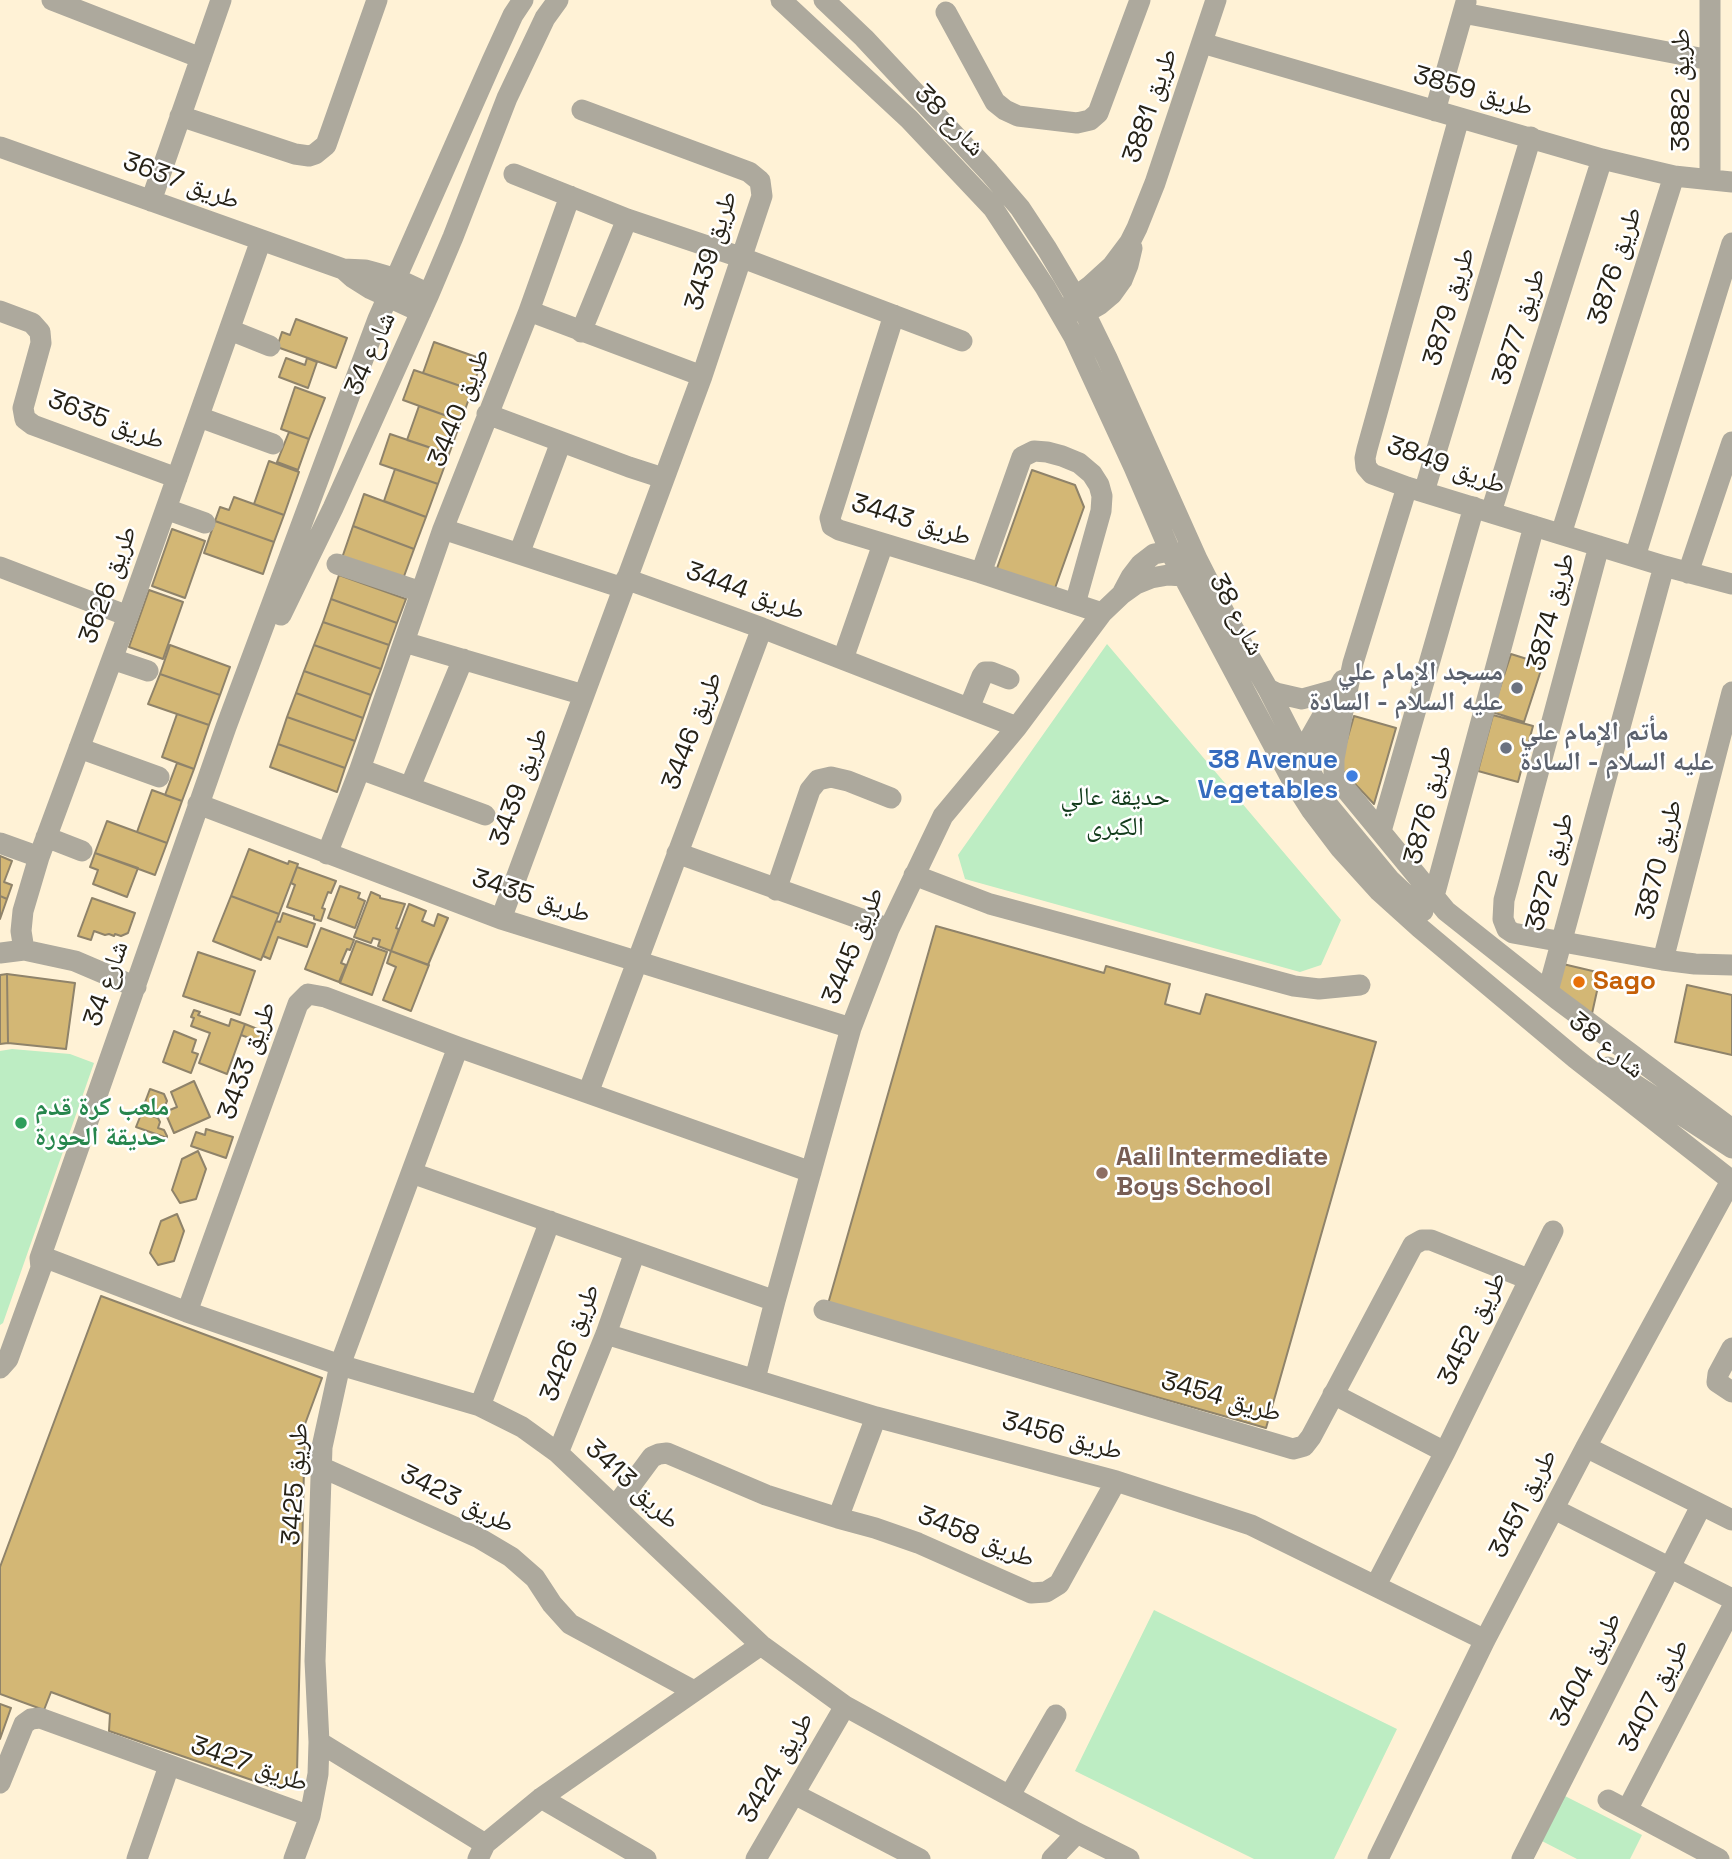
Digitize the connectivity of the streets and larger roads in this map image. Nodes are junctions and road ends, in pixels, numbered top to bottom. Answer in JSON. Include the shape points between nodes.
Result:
{"nodes":[{"id":1,"x":221,"y":0,"type":"edge"},
{"id":2,"x":377,"y":0,"type":"edge"},
{"id":3,"x":523,"y":0,"type":"edge"},
{"id":4,"x":571,"y":0,"type":"edge"},
{"id":5,"x":781,"y":0,"type":"edge"},
{"id":6,"x":824,"y":0,"type":"edge"},
{"id":7,"x":1140,"y":0,"type":"edge"},
{"id":8,"x":1216,"y":0,"type":"edge"},
{"id":9,"x":1710,"y":0,"type":"edge"},
{"id":10,"x":61,"y":2,"type":"edge"},
{"id":11,"x":1465,"y":7,"type":"edge"},
{"id":12,"x":551,"y":9,"type":"edge"},
{"id":13,"x":946,"y":12,"type":"dead end"},
{"id":14,"x":1202,"y":43,"type":"junction"},
{"id":15,"x":201,"y":58,"type":"junction"},
{"id":16,"x":1710,"y":60,"type":"junction"},
{"id":17,"x":582,"y":110,"type":"dead end"},
{"id":18,"x":1435,"y":111,"type":"junction"},
{"id":19,"x":180,"y":116,"type":"junction"},
{"id":20,"x":1459,"y":118,"type":"junction"},
{"id":21,"x":1531,"y":138,"type":"junction"},
{"id":22,"x":0,"y":148,"type":"edge"},
{"id":23,"x":1602,"y":159,"type":"junction"},
{"id":24,"x":514,"y":174,"type":"dead end"},
{"id":25,"x":1674,"y":176,"type":"junction"},
{"id":26,"x":1710,"y":179,"type":"junction"},
{"id":27,"x":1732,"y":182,"type":"edge"},
{"id":28,"x":570,"y":196,"type":"junction"},
{"id":29,"x":151,"y":201,"type":"junction"},
{"id":30,"x":627,"y":219,"type":"junction"},
{"id":31,"x":261,"y":240,"type":"junction"},
{"id":32,"x":1732,"y":243,"type":"edge"},
{"id":33,"x":740,"y":257,"type":"junction"},
{"id":34,"x":1045,"y":287,"type":"junction"},
{"id":35,"x":393,"y":288,"type":"junction"},
{"id":36,"x":425,"y":303,"type":"junction"},
{"id":37,"x":1076,"y":305,"type":"junction"},
{"id":38,"x":0,"y":311,"type":"edge"},
{"id":39,"x":529,"y":311,"type":"junction"},
{"id":40,"x":894,"y":315,"type":"junction"},
{"id":41,"x":230,"y":330,"type":"junction"},
{"id":42,"x":582,"y":332,"type":"junction"},
{"id":43,"x":1074,"y":337,"type":"junction"},
{"id":44,"x":962,"y":341,"type":"dead end"},
{"id":45,"x":270,"y":346,"type":"dead end"},
{"id":46,"x":702,"y":376,"type":"junction"},
{"id":47,"x":488,"y":414,"type":"junction"},
{"id":48,"x":199,"y":417,"type":"junction"},
{"id":49,"x":561,"y":442,"type":"junction"},
{"id":50,"x":1732,"y":442,"type":"edge"},
{"id":51,"x":273,"y":444,"type":"dead end"},
{"id":52,"x":177,"y":478,"type":"junction"},
{"id":53,"x":663,"y":478,"type":"junction"},
{"id":54,"x":1415,"y":489,"type":"junction"},
{"id":55,"x":166,"y":509,"type":"junction"},
{"id":56,"x":1482,"y":510,"type":"junction"},
{"id":57,"x":205,"y":523,"type":"dead end"},
{"id":58,"x":1534,"y":526,"type":"junction"},
{"id":59,"x":443,"y":529,"type":"junction"},
{"id":60,"x":1561,"y":534,"type":"junction"},
{"id":61,"x":883,"y":544,"type":"junction"},
{"id":62,"x":1599,"y":546,"type":"junction"},
{"id":63,"x":1170,"y":551,"type":"junction"},
{"id":64,"x":519,"y":554,"type":"junction"},
{"id":65,"x":1634,"y":557,"type":"junction"},
{"id":66,"x":1197,"y":559,"type":"junction"},
{"id":67,"x":337,"y":564,"type":"dead end"},
{"id":68,"x":1664,"y":566,"type":"junction"},
{"id":69,"x":0,"y":567,"type":"edge"},
{"id":70,"x":981,"y":573,"type":"junction"},
{"id":71,"x":1688,"y":573,"type":"junction"},
{"id":72,"x":1184,"y":576,"type":"junction"},
{"id":73,"x":625,"y":583,"type":"junction"},
{"id":74,"x":1732,"y":584,"type":"edge"},
{"id":75,"x":421,"y":592,"type":"junction"},
{"id":76,"x":1122,"y":594,"type":"junction"},
{"id":77,"x":1075,"y":604,"type":"junction"},
{"id":78,"x":1102,"y":613,"type":"junction"},
{"id":79,"x":128,"y":616,"type":"junction"},
{"id":80,"x":762,"y":628,"type":"junction"},
{"id":81,"x":404,"y":642,"type":"junction"},
{"id":82,"x":112,"y":659,"type":"junction"},
{"id":83,"x":463,"y":659,"type":"junction"},
{"id":84,"x":843,"y":659,"type":"junction"},
{"id":85,"x":1353,"y":663,"type":"junction"},
{"id":86,"x":148,"y":671,"type":"dead end"},
{"id":87,"x":1009,"y":679,"type":"dead end"},
{"id":88,"x":1268,"y":689,"type":"junction"},
{"id":89,"x":1338,"y":689,"type":"junction"},
{"id":90,"x":1732,"y":692,"type":"edge"},
{"id":91,"x":584,"y":695,"type":"junction"},
{"id":92,"x":969,"y":708,"type":"junction"},
{"id":93,"x":1343,"y":711,"type":"junction"},
{"id":94,"x":226,"y":727,"type":"junction"},
{"id":95,"x":1017,"y":727,"type":"junction"},
{"id":96,"x":79,"y":748,"type":"junction"},
{"id":97,"x":1295,"y":765,"type":"junction"},
{"id":98,"x":360,"y":769,"type":"junction"},
{"id":99,"x":159,"y":777,"type":"dead end"},
{"id":100,"x":410,"y":787,"type":"junction"},
{"id":101,"x":891,"y":799,"type":"dead end"},
{"id":102,"x":198,"y":804,"type":"junction"},
{"id":103,"x":1327,"y":804,"type":"junction"},
{"id":104,"x":485,"y":815,"type":"dead end"},
{"id":105,"x":1381,"y":831,"type":"junction"},
{"id":106,"x":46,"y":837,"type":"junction"},
{"id":107,"x":0,"y":844,"type":"edge"},
{"id":108,"x":82,"y":851,"type":"dead end"},
{"id":109,"x":677,"y":853,"type":"junction"},
{"id":110,"x":327,"y":854,"type":"junction"},
{"id":111,"x":39,"y":857,"type":"junction"},
{"id":112,"x":914,"y":875,"type":"junction"},
{"id":113,"x":776,"y":890,"type":"junction"},
{"id":114,"x":1434,"y":896,"type":"junction"},
{"id":115,"x":501,"y":919,"type":"junction"},
{"id":116,"x":889,"y":929,"type":"junction"},
{"id":117,"x":1561,"y":942,"type":"junction"},
{"id":118,"x":24,"y":950,"type":"junction"},
{"id":119,"x":0,"y":953,"type":"edge"},
{"id":120,"x":1730,"y":959,"type":"edge"},
{"id":121,"x":1663,"y":960,"type":"junction"},
{"id":122,"x":638,"y":961,"type":"junction"},
{"id":123,"x":1360,"y":985,"type":"dead end"},
{"id":124,"x":136,"y":987,"type":"junction"},
{"id":125,"x":1553,"y":995,"type":"junction"},
{"id":126,"x":1527,"y":1001,"type":"junction"},
{"id":127,"x":851,"y":1028,"type":"junction"},
{"id":128,"x":458,"y":1047,"type":"junction"},
{"id":129,"x":588,"y":1093,"type":"junction"},
{"id":130,"x":1732,"y":1129,"type":"edge"},
{"id":131,"x":1732,"y":1148,"type":"edge"},
{"id":132,"x":811,"y":1172,"type":"junction"},
{"id":133,"x":412,"y":1173,"type":"junction"},
{"id":134,"x":1732,"y":1180,"type":"edge"},
{"id":135,"x":550,"y":1221,"type":"junction"},
{"id":136,"x":1553,"y":1231,"type":"dead end"},
{"id":137,"x":635,"y":1252,"type":"junction"},
{"id":138,"x":41,"y":1257,"type":"junction"},
{"id":139,"x":1528,"y":1279,"type":"junction"},
{"id":140,"x":775,"y":1301,"type":"junction"},
{"id":141,"x":824,"y":1310,"type":"dead end"},
{"id":142,"x":187,"y":1312,"type":"junction"},
{"id":143,"x":606,"y":1334,"type":"junction"},
{"id":144,"x":1732,"y":1348,"type":"edge"},
{"id":145,"x":0,"y":1350,"type":"edge"},
{"id":146,"x":340,"y":1365,"type":"junction"},
{"id":147,"x":0,"y":1367,"type":"edge"},
{"id":148,"x":755,"y":1379,"type":"junction"},
{"id":149,"x":1732,"y":1392,"type":"edge"},
{"id":150,"x":1333,"y":1394,"type":"junction"},
{"id":151,"x":480,"y":1406,"type":"junction"},
{"id":152,"x":876,"y":1417,"type":"junction"},
{"id":153,"x":1586,"y":1447,"type":"junction"},
{"id":154,"x":1445,"y":1452,"type":"junction"},
{"id":155,"x":558,"y":1453,"type":"junction"},
{"id":156,"x":321,"y":1468,"type":"junction"},
{"id":157,"x":1116,"y":1480,"type":"junction"},
{"id":158,"x":1701,"y":1506,"type":"junction"},
{"id":159,"x":615,"y":1507,"type":"junction"},
{"id":160,"x":1554,"y":1509,"type":"junction"},
{"id":161,"x":838,"y":1518,"type":"junction"},
{"id":162,"x":1732,"y":1520,"type":"edge"},
{"id":163,"x":1670,"y":1568,"type":"junction"},
{"id":164,"x":1376,"y":1585,"type":"junction"},
{"id":165,"x":1732,"y":1599,"type":"edge"},
{"id":166,"x":1732,"y":1608,"type":"edge"},
{"id":167,"x":1485,"y":1640,"type":"junction"},
{"id":168,"x":761,"y":1645,"type":"junction"},
{"id":169,"x":694,"y":1692,"type":"junction"},
{"id":170,"x":845,"y":1706,"type":"junction"},
{"id":171,"x":1056,"y":1715,"type":"dead end"},
{"id":172,"x":319,"y":1742,"type":"junction"},
{"id":173,"x":169,"y":1766,"type":"junction"},
{"id":174,"x":0,"y":1783,"type":"edge"},
{"id":175,"x":794,"y":1794,"type":"junction"},
{"id":176,"x":1010,"y":1795,"type":"junction"},
{"id":177,"x":541,"y":1798,"type":"junction"},
{"id":178,"x":310,"y":1816,"type":"junction"},
{"id":179,"x":1077,"y":1833,"type":"junction"},
{"id":180,"x":482,"y":1851,"type":"edge"},
{"id":181,"x":1686,"y":1851,"type":"edge"},
{"id":182,"x":137,"y":1859,"type":"edge"},
{"id":183,"x":294,"y":1859,"type":"edge"},
{"id":184,"x":646,"y":1859,"type":"edge"},
{"id":185,"x":756,"y":1859,"type":"edge"},
{"id":186,"x":920,"y":1859,"type":"edge"},
{"id":187,"x":1052,"y":1859,"type":"edge"},
{"id":188,"x":1129,"y":1859,"type":"edge"},
{"id":189,"x":1378,"y":1859,"type":"edge"},
{"id":190,"x":1522,"y":1859,"type":"edge"},
{"id":191,"x":1719,"y":1859,"type":"edge"}],
"edges":[{"from":1,"to":15,"type":"street"},
{"from":2,"to":19,"type":"street","via":[[326,145],[316,154],[295,155]]},
{"from":3,"to":35,"type":"street","name":"شارع 34"},
{"from":4,"to":12,"type":"street"},
{"from":5,"to":34,"type":"street","name":"شارع 38","via":[[909,119],[993,208]]},
{"from":6,"to":37,"type":"street","name":"شارع 38","via":[[1012,199],[1047,249]]},
{"from":7,"to":13,"type":"street","via":[[1098,113],[1077,124],[1018,116],[995,102]]},
{"from":8,"to":14,"type":"street","name":"طريق 3881"},
{"from":9,"to":16,"type":"street","name":"طريق 3882"},
{"from":10,"to":15,"type":"street"},
{"from":11,"to":16,"type":"street"},
{"from":11,"to":18,"type":"street"},
{"from":12,"to":36,"type":"street","name":"شارع 34","via":[[507,98]]},
{"from":14,"to":18,"type":"street","name":"طريق 3859"},
{"from":14,"to":37,"type":"street","name":"طريق 3881","via":[[1122,281],[1100,305]]},
{"from":15,"to":19,"type":"street"},
{"from":16,"to":26,"type":"street","name":"طريق 3882"},
{"from":17,"to":33,"type":"street","name":"طريق 3439","via":[[749,172],[760,181],[762,196]]},
{"from":18,"to":20,"type":"street","name":"طريق 3859"},
{"from":19,"to":29,"type":"street"},
{"from":20,"to":21,"type":"street","name":"طريق 3859"},
{"from":20,"to":54,"type":"street","name":"طريق 3849","via":[[1365,458],[1372,474]]},
{"from":21,"to":23,"type":"street","name":"طريق 3859"},
{"from":21,"to":54,"type":"street","name":"طريق 3879"},
{"from":22,"to":29,"type":"street","name":"طريق 3637"},
{"from":23,"to":25,"type":"street","name":"طريق 3859"},
{"from":23,"to":56,"type":"street","name":"طريق 3877"},
{"from":24,"to":28,"type":"street"},
{"from":25,"to":26,"type":"street","name":"طريق 3859"},
{"from":25,"to":60,"type":"street","name":"طريق 3876"},
{"from":26,"to":27,"type":"street","name":"طريق 3859"},
{"from":28,"to":30,"type":"street"},
{"from":28,"to":39,"type":"street","name":"طريق 3440"},
{"from":29,"to":31,"type":"street","name":"طريق 3637"},
{"from":30,"to":33,"type":"street"},
{"from":30,"to":42,"type":"street"},
{"from":31,"to":35,"type":"street","name":"طريق 3637","via":[[343,269],[365,270]]},
{"from":31,"to":41,"type":"street","name":"طريق 3626"},
{"from":32,"to":65,"type":"street"},
{"from":33,"to":40,"type":"street"},
{"from":33,"to":46,"type":"street","name":"طريق 3439"},
{"from":34,"to":37,"type":"street"},
{"from":34,"to":43,"type":"street","name":"شارع 38"},
{"from":35,"to":36,"type":"street","name":"طريق 3637"},
{"from":35,"to":94,"type":"street","name":"شارع 34"},
{"from":36,"to":94,"type":"street","name":"شارع 34","via":[[333,508]]},
{"from":37,"to":43,"type":"street","via":[[1070,311]]},
{"from":37,"to":66,"type":"street","name":"شارع 38","via":[[1107,358]]},
{"from":38,"to":52,"type":"street","name":"طريق 3635","via":[[32,323],[40,332],[24,419]]},
{"from":39,"to":42,"type":"street"},
{"from":39,"to":47,"type":"street","name":"طريق 3440"},
{"from":40,"to":44,"type":"street"},
{"from":40,"to":61,"type":"street","name":"طريق 3443","via":[[830,518],[835,529]]},
{"from":41,"to":45,"type":"street"},
{"from":41,"to":48,"type":"street","name":"طريق 3626"},
{"from":42,"to":46,"type":"street"},
{"from":43,"to":63,"type":"street","name":"شارع 38"},
{"from":46,"to":53,"type":"street","name":"طريق 3439"},
{"from":47,"to":49,"type":"street"},
{"from":47,"to":59,"type":"street","name":"طريق 3440"},
{"from":48,"to":51,"type":"street"},
{"from":48,"to":52,"type":"street","name":"طريق 3626"},
{"from":49,"to":53,"type":"street"},
{"from":49,"to":64,"type":"street"},
{"from":50,"to":71,"type":"street"},
{"from":52,"to":55,"type":"street","name":"طريق 3626"},
{"from":53,"to":73,"type":"street","name":"طريق 3439"},
{"from":54,"to":56,"type":"street","name":"طريق 3849"},
{"from":54,"to":85,"type":"street","name":"طريق 3879"},
{"from":55,"to":57,"type":"street"},
{"from":55,"to":79,"type":"street","name":"طريق 3626"},
{"from":56,"to":58,"type":"street","name":"طريق 3849"},
{"from":56,"to":105,"type":"street","name":"طريق 3877"},
{"from":58,"to":60,"type":"street","name":"طريق 3849"},
{"from":58,"to":114,"type":"street","name":"طريق 3876"},
{"from":59,"to":64,"type":"street","name":"طريق 3444"},
{"from":59,"to":75,"type":"street","name":"طريق 3440"},
{"from":60,"to":62,"type":"street","name":"طريق 3849"},
{"from":61,"to":70,"type":"street","name":"طريق 3443"},
{"from":61,"to":84,"type":"street"},
{"from":62,"to":65,"type":"street","name":"طريق 3849"},
{"from":62,"to":117,"type":"street","name":"طريق 3874","via":[[1504,900],[1507,929]]},
{"from":63,"to":66,"type":"street"},
{"from":63,"to":72,"type":"street","name":"شارع 38"},
{"from":63,"to":76,"type":"street","via":[[1154,554],[1141,564]]},
{"from":64,"to":73,"type":"street","name":"طريق 3444"},
{"from":65,"to":68,"type":"street","name":"طريق 3849"},
{"from":66,"to":88,"type":"street","name":"شارع 38"},
{"from":67,"to":75,"type":"street"},
{"from":68,"to":71,"type":"street","name":"طريق 3849"},
{"from":68,"to":117,"type":"street","name":"طريق 3872"},
{"from":69,"to":79,"type":"street"},
{"from":70,"to":77,"type":"street","name":"طريق 3443"},
{"from":70,"to":77,"type":"street","name":"طريق 3443","via":[[1022,457],[1034,451],[1062,456],[1092,474],[1102,496]]},
{"from":71,"to":74,"type":"street","name":"طريق 3849"},
{"from":72,"to":76,"type":"street","via":[[1151,578]]},
{"from":72,"to":97,"type":"street","name":"شارع 38"},
{"from":73,"to":80,"type":"street","name":"طريق 3444"},
{"from":73,"to":91,"type":"street","name":"طريق 3439"},
{"from":75,"to":81,"type":"street","name":"طريق 3440"},
{"from":76,"to":78,"type":"street","name":"طريق 3445"},
{"from":77,"to":78,"type":"street","name":"طريق 3443"},
{"from":78,"to":95,"type":"street","name":"طريق 3445"},
{"from":79,"to":82,"type":"street","name":"طريق 3626"},
{"from":80,"to":84,"type":"street","name":"طريق 3444"},
{"from":80,"to":109,"type":"street","name":"طريق 3446"},
{"from":81,"to":83,"type":"street"},
{"from":81,"to":98,"type":"street","name":"طريق 3440"},
{"from":82,"to":86,"type":"street"},
{"from":82,"to":96,"type":"street","name":"طريق 3626"},
{"from":83,"to":91,"type":"street"},
{"from":83,"to":100,"type":"street"},
{"from":84,"to":92,"type":"street","name":"طريق 3444"},
{"from":85,"to":89,"type":"street"},
{"from":85,"to":93,"type":"street"},
{"from":87,"to":92,"type":"street","via":[[985,672]]},
{"from":88,"to":89,"type":"street","via":[[1302,699]]},
{"from":88,"to":97,"type":"street","name":"شارع 38"},
{"from":89,"to":97,"type":"street"},
{"from":90,"to":121,"type":"street","name":"طريق 3870"},
{"from":91,"to":115,"type":"street","name":"طريق 3439"},
{"from":92,"to":95,"type":"street","name":"طريق 3444"},
{"from":93,"to":97,"type":"street","via":[[1324,746]]},
{"from":93,"to":105,"type":"street","via":[[1334,775]]},
{"from":94,"to":102,"type":"street","name":"شارع 34"},
{"from":95,"to":112,"type":"street","name":"طريق 3445","via":[[943,816]]},
{"from":96,"to":99,"type":"street"},
{"from":96,"to":106,"type":"street","name":"طريق 3626"},
{"from":97,"to":103,"type":"street","name":"شارع 38"},
{"from":97,"to":134,"type":"street","name":"شارع 38","via":[[1312,811],[1380,891],[1575,1058]]},
{"from":98,"to":100,"type":"street"},
{"from":98,"to":110,"type":"street","name":"طريق 3440"},
{"from":100,"to":104,"type":"street"},
{"from":101,"to":113,"type":"street","via":[[848,780],[818,780],[810,790]]},
{"from":102,"to":110,"type":"street","name":"طريق 3435"},
{"from":102,"to":124,"type":"street","name":"شارع 34"},
{"from":103,"to":105,"type":"street"},
{"from":103,"to":126,"type":"street","name":"شارع 38","via":[[1390,880]]},
{"from":105,"to":114,"type":"street"},
{"from":106,"to":108,"type":"street"},
{"from":106,"to":111,"type":"street","name":"طريق 3626"},
{"from":107,"to":111,"type":"street"},
{"from":109,"to":113,"type":"street"},
{"from":109,"to":122,"type":"street","name":"طريق 3446"},
{"from":110,"to":115,"type":"street","name":"طريق 3435"},
{"from":111,"to":118,"type":"street","name":"طريق 3626","via":[[23,911]]},
{"from":112,"to":116,"type":"street","name":"طريق 3445"},
{"from":112,"to":123,"type":"street","via":[[990,904],[1294,986]]},
{"from":113,"to":116,"type":"street"},
{"from":114,"to":125,"type":"street","via":[[1446,911]]},
{"from":115,"to":122,"type":"street","name":"طريق 3435"},
{"from":116,"to":127,"type":"street","name":"طريق 3445"},
{"from":117,"to":121,"type":"street"},
{"from":117,"to":125,"type":"street","name":"طريق 3872"},
{"from":118,"to":119,"type":"street"},
{"from":118,"to":124,"type":"street","via":[[75,961]]},
{"from":120,"to":121,"type":"street"},
{"from":122,"to":127,"type":"street","name":"طريق 3435"},
{"from":122,"to":129,"type":"street"},
{"from":124,"to":138,"type":"street","name":"شارع 34"},
{"from":125,"to":126,"type":"street"},
{"from":125,"to":130,"type":"street"},
{"from":126,"to":131,"type":"street","name":"شارع 38","via":[[1594,1057]]},
{"from":127,"to":132,"type":"street","name":"طريق 3445"},
{"from":128,"to":129,"type":"street","name":"طريق 3433"},
{"from":128,"to":133,"type":"street","name":"طريق 3425"},
{"from":128,"to":142,"type":"street","name":"طريق 3433","via":[[325,997],[304,997]]},
{"from":129,"to":132,"type":"street","name":"طريق 3433"},
{"from":132,"to":140,"type":"street","name":"طريق 3445"},
{"from":133,"to":135,"type":"street"},
{"from":133,"to":146,"type":"street","name":"طريق 3425"},
{"from":134,"to":153,"type":"street","name":"طريق 3451"},
{"from":135,"to":137,"type":"street"},
{"from":135,"to":151,"type":"street"},
{"from":136,"to":139,"type":"street","name":"طريق 3452"},
{"from":137,"to":140,"type":"street"},
{"from":137,"to":143,"type":"street","name":"طريق 3426"},
{"from":138,"to":142,"type":"street","name":"طريق 3413"},
{"from":138,"to":145,"type":"street","name":"شارع 34","via":[[33,1264]]},
{"from":138,"to":147,"type":"street","name":"شارع 34","via":[[10,1354]]},
{"from":139,"to":150,"type":"street","name":"طريق 3454","via":[[1431,1240],[1413,1245]]},
{"from":139,"to":154,"type":"street","name":"طريق 3452"},
{"from":140,"to":148,"type":"street","name":"طريق 3445"},
{"from":141,"to":150,"type":"street","name":"طريق 3454","via":[[1293,1449],[1304,1447]]},
{"from":142,"to":146,"type":"street","name":"طريق 3413"},
{"from":143,"to":148,"type":"street","name":"طريق 3456"},
{"from":143,"to":155,"type":"street","name":"طريق 3426"},
{"from":144,"to":149,"type":"street","via":[[1717,1382]]},
{"from":146,"to":151,"type":"street","name":"طريق 3413"},
{"from":146,"to":156,"type":"street","name":"طريق 3425"},
{"from":148,"to":152,"type":"street","name":"طريق 3456"},
{"from":150,"to":154,"type":"street"},
{"from":151,"to":155,"type":"street","name":"طريق 3413","via":[[522,1427]]},
{"from":152,"to":157,"type":"street","name":"طريق 3456"},
{"from":152,"to":161,"type":"street"},
{"from":153,"to":158,"type":"street"},
{"from":153,"to":160,"type":"street","name":"طريق 3451"},
{"from":154,"to":164,"type":"street","name":"طريق 3452"},
{"from":155,"to":159,"type":"street","name":"طريق 3413"},
{"from":156,"to":169,"type":"street","name":"طريق 3423","via":[[479,1538],[511,1557],[535,1578],[570,1624]]},
{"from":156,"to":172,"type":"street","name":"طريق 3425","via":[[315,1661]]},
{"from":157,"to":161,"type":"street","name":"طريق 3458","via":[[1067,1572],[1046,1592],[1031,1593],[918,1543]]},
{"from":157,"to":164,"type":"street","name":"طريق 3456","via":[[1251,1525]]},
{"from":158,"to":162,"type":"street"},
{"from":158,"to":163,"type":"street","name":"طريق 3404"},
{"from":159,"to":161,"type":"street","name":"طريق 3458","via":[[652,1457],[667,1454],[766,1495]]},
{"from":159,"to":168,"type":"street","name":"طريق 3413"},
{"from":160,"to":163,"type":"street"},
{"from":160,"to":167,"type":"street","name":"طريق 3451"},
{"from":163,"to":165,"type":"street"},
{"from":163,"to":190,"type":"street","name":"طريق 3404"},
{"from":164,"to":167,"type":"street","name":"طريق 3456"},
{"from":166,"to":181,"type":"street","name":"طريق 3407","via":[[1617,1805]]},
{"from":167,"to":189,"type":"street","name":"طريق 3451"},
{"from":168,"to":169,"type":"street"},
{"from":168,"to":170,"type":"street","name":"طريق 3413"},
{"from":169,"to":177,"type":"street"},
{"from":170,"to":175,"type":"street","name":"طريق 3424"},
{"from":170,"to":176,"type":"street","name":"طريق 3413"},
{"from":171,"to":176,"type":"street"},
{"from":172,"to":178,"type":"street","name":"طريق 3425"},
{"from":172,"to":180,"type":"street"},
{"from":173,"to":174,"type":"street","name":"طريق 3427","via":[[40,1718],[24,1724]]},
{"from":173,"to":178,"type":"street","name":"طريق 3427"},
{"from":173,"to":182,"type":"street","name":"طريق 3427"},
{"from":175,"to":185,"type":"street","name":"طريق 3424"},
{"from":175,"to":186,"type":"street"},
{"from":176,"to":179,"type":"street","name":"طريق 3413"},
{"from":177,"to":180,"type":"street"},
{"from":177,"to":184,"type":"street"},
{"from":178,"to":183,"type":"street","name":"طريق 3425"},
{"from":179,"to":187,"type":"street"},
{"from":179,"to":188,"type":"street","name":"طريق 3413"},
{"from":181,"to":191,"type":"street"}]}
